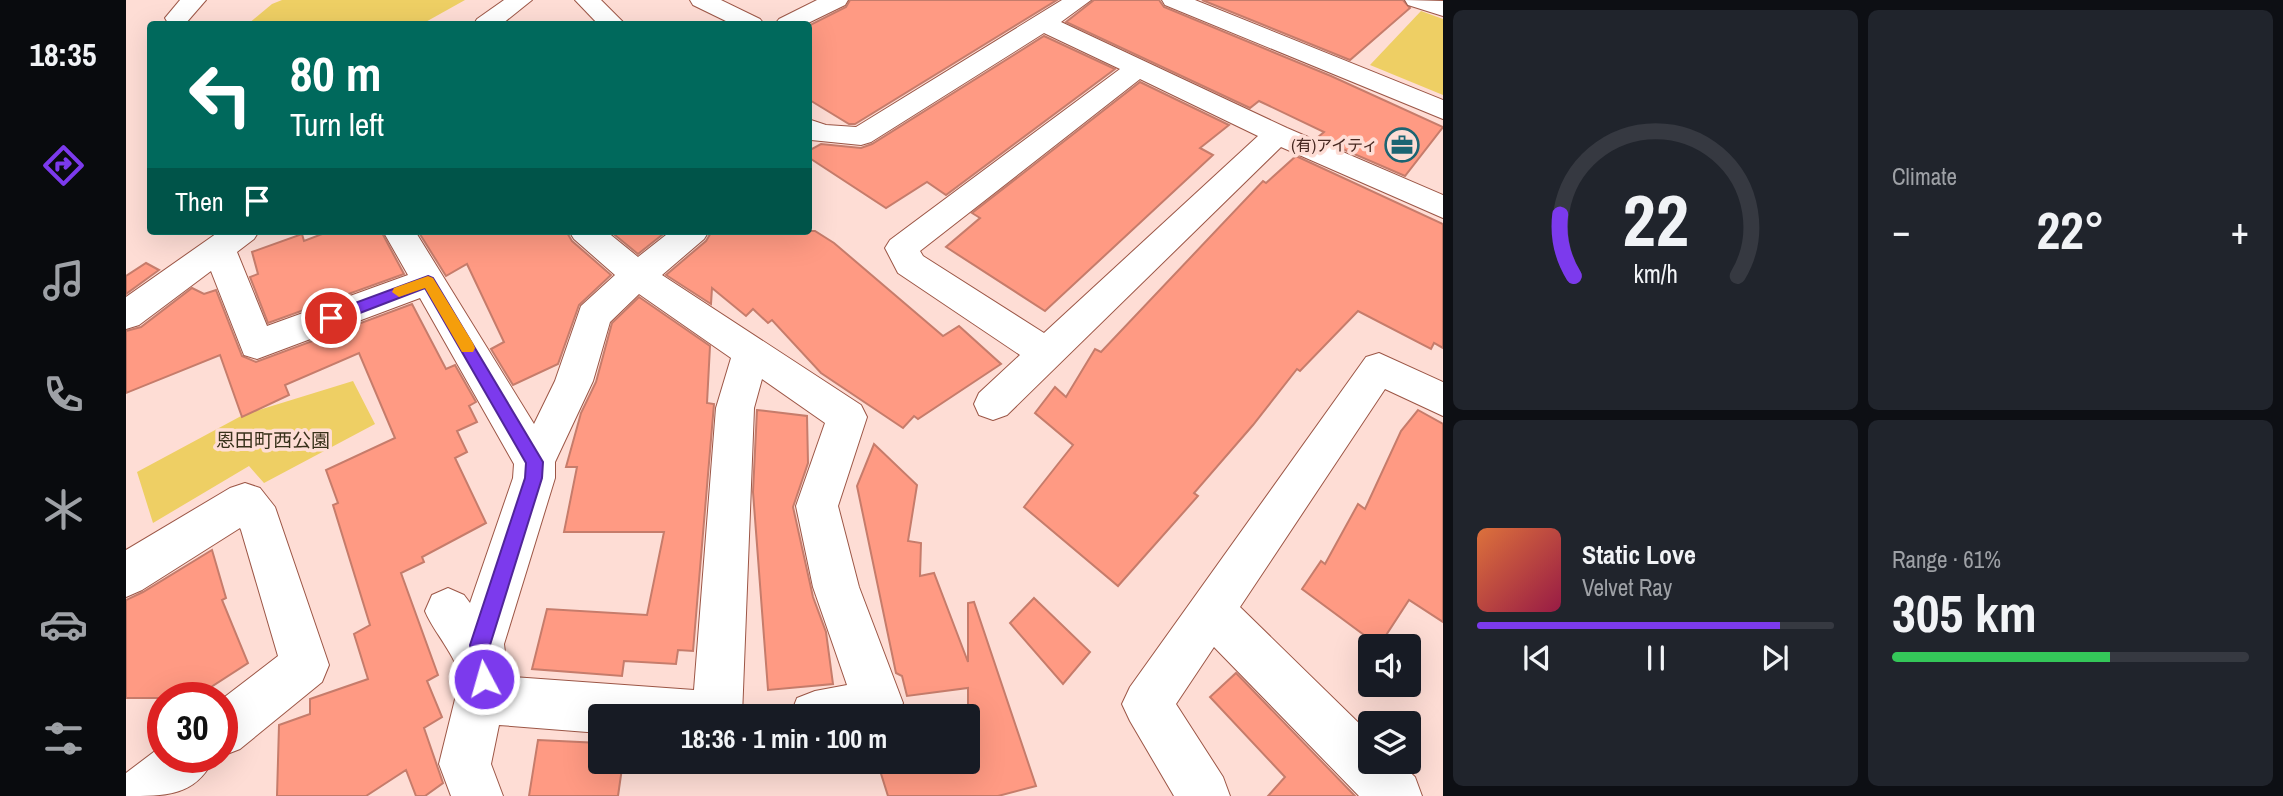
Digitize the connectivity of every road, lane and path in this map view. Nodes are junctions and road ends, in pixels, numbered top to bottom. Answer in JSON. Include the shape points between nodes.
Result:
{"nodes":[{"id":1,"x":520,"y":0,"type":"edge"},
{"id":2,"x":587,"y":0,"type":"edge"},
{"id":3,"x":702,"y":0,"type":"edge"},
{"id":4,"x":836,"y":0,"type":"edge"},
{"id":5,"x":1079,"y":0,"type":"edge"},
{"id":6,"x":1174,"y":0,"type":"edge"},
{"id":7,"x":1417,"y":0,"type":"edge"},
{"id":8,"x":1443,"y":9,"type":"edge"},
{"id":9,"x":490,"y":21,"type":"edge"},
{"id":10,"x":609,"y":21,"type":"edge"},
{"id":11,"x":745,"y":21,"type":"edge"},
{"id":12,"x":794,"y":21,"type":"edge"},
{"id":13,"x":1044,"y":23,"type":"junction"},
{"id":14,"x":1138,"y":69,"type":"junction"},
{"id":15,"x":1443,"y":110,"type":"edge"},
{"id":16,"x":812,"y":130,"type":"edge"},
{"id":17,"x":1277,"y":134,"type":"junction"},
{"id":18,"x":1443,"y":207,"type":"edge"},
{"id":19,"x":401,"y":235,"type":"edge"},
{"id":20,"x":590,"y":235,"type":"edge"},
{"id":21,"x":688,"y":235,"type":"edge"},
{"id":22,"x":231,"y":241,"type":"edge"},
{"id":23,"x":638,"y":276,"type":"junction"},
{"id":24,"x":428,"y":281,"type":"junction"},
{"id":25,"x":126,"y":315,"type":"edge"},
{"id":26,"x":751,"y":351,"type":"junction"},
{"id":27,"x":1046,"y":353,"type":"junction"},
{"id":28,"x":1443,"y":400,"type":"edge"},
{"id":29,"x":993,"y":404,"type":"dead end"},
{"id":30,"x":535,"y":462,"type":"junction"},
{"id":31,"x":126,"y":575,"type":"edge"},
{"id":32,"x":448,"y":611,"type":"dead end"},
{"id":33,"x":1210,"y":611,"type":"junction"},
{"id":34,"x":483,"y":670,"type":"junction"},
{"id":35,"x":717,"y":704,"type":"edge"},
{"id":36,"x":873,"y":704,"type":"edge"},
{"id":37,"x":588,"y":707,"type":"edge"},
{"id":38,"x":238,"y":718,"type":"edge"},
{"id":39,"x":169,"y":773,"type":"edge"},
{"id":40,"x":139,"y":796,"type":"edge"},
{"id":41,"x":477,"y":796,"type":"edge"},
{"id":42,"x":1204,"y":796,"type":"edge"},
{"id":43,"x":1396,"y":796,"type":"edge"}],
"edges":[{"from":1,"to":9,"type":"street"},
{"from":2,"to":10,"type":"street"},
{"from":3,"to":11,"type":"street"},
{"from":4,"to":12,"type":"street"},
{"from":5,"to":13,"type":"street"},
{"from":6,"to":15,"type":"street"},
{"from":7,"to":8,"type":"street"},
{"from":13,"to":14,"type":"street"},
{"from":13,"to":16,"type":"street","via":[[861,136]]},
{"from":14,"to":17,"type":"street"},
{"from":14,"to":27,"type":"street","via":[[902,248],[909,264]]},
{"from":17,"to":18,"type":"street"},
{"from":17,"to":27,"type":"street"},
{"from":19,"to":24,"type":"street"},
{"from":20,"to":23,"type":"street"},
{"from":21,"to":23,"type":"street"},
{"from":22,"to":24,"type":"street","via":[[257,345]]},
{"from":22,"to":25,"type":"street"},
{"from":23,"to":26,"type":"street"},
{"from":23,"to":30,"type":"street","via":[[594,316],[574,381]]},
{"from":24,"to":30,"type":"street"},
{"from":26,"to":35,"type":"street","via":[[735,408]]},
{"from":26,"to":36,"type":"street","via":[[847,417],[817,506],[836,587],[878,703]]},
{"from":27,"to":29,"type":"street"},
{"from":28,"to":33,"type":"street","via":[[1379,368]]},
{"from":30,"to":34,"type":"street","via":[[534,478],[480,645]]},
{"from":31,"to":38,"type":"street","via":[[245,502],[260,521],[305,665]]},
{"from":32,"to":34,"type":"street"},
{"from":33,"to":42,"type":"street","via":[[1147,704]]},
{"from":33,"to":43,"type":"street"},
{"from":34,"to":37,"type":"street","via":[[501,701]]},
{"from":34,"to":41,"type":"street","via":[[465,764]]},
{"from":39,"to":40,"type":"street"}]}
